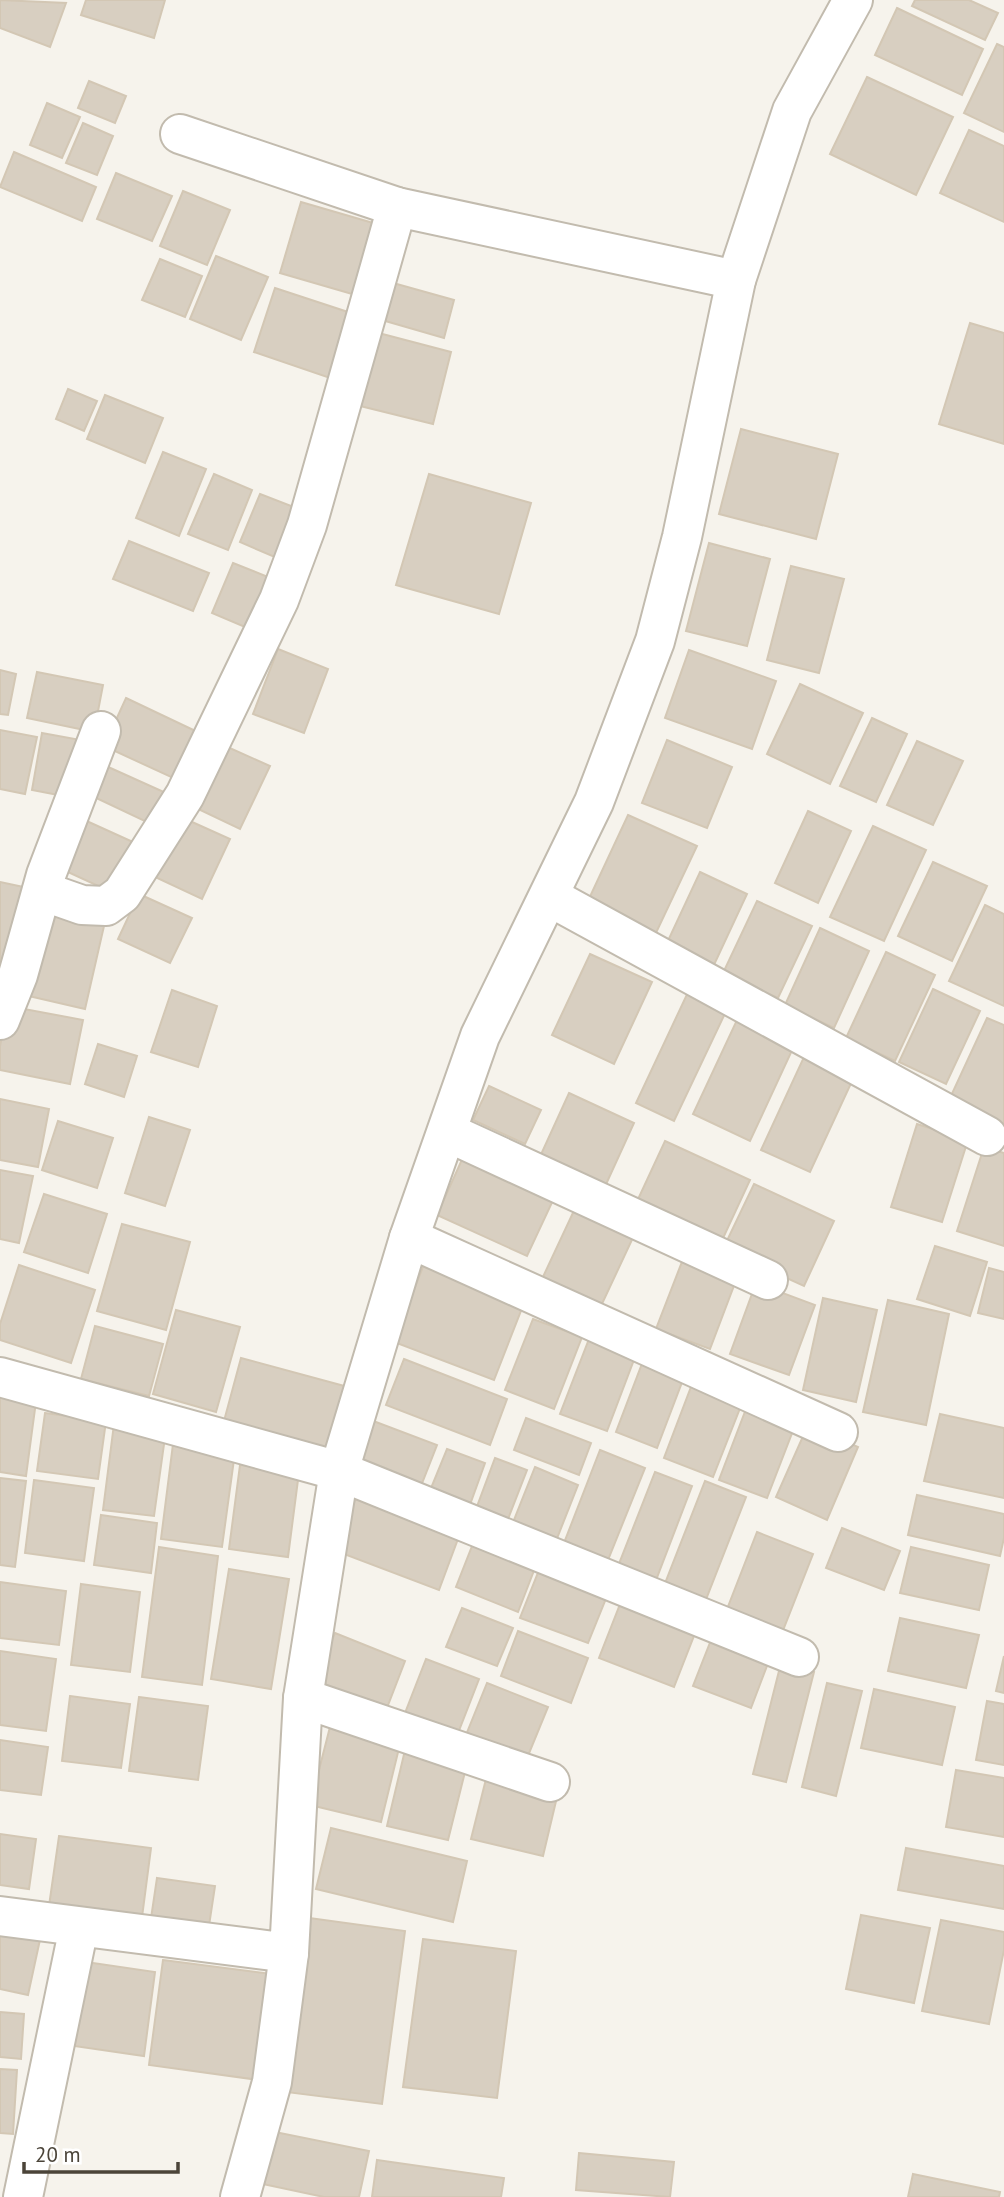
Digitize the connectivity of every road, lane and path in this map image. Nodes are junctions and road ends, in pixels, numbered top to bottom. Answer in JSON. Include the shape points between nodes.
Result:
{"nodes":[{"id":1,"x":853,"y":0,"type":"edge"},
{"id":2,"x":180,"y":134,"type":"dead end"},
{"id":3,"x":397,"y":208,"type":"junction"},
{"id":4,"x":736,"y":280,"type":"junction"},
{"id":5,"x":101,"y":731,"type":"dead end"},
{"id":6,"x":42,"y":891,"type":"junction"},
{"id":7,"x":550,"y":897,"type":"junction"},
{"id":8,"x":0,"y":1020,"type":"edge"},
{"id":9,"x":447,"y":1132,"type":"junction"},
{"id":10,"x":987,"y":1136,"type":"dead end"},
{"id":11,"x":409,"y":1238,"type":"junction"},
{"id":12,"x":768,"y":1280,"type":"dead end"},
{"id":13,"x":0,"y":1377,"type":"edge"},
{"id":14,"x":838,"y":1432,"type":"dead end"},
{"id":15,"x":339,"y":1471,"type":"junction"},
{"id":16,"x":799,"y":1657,"type":"dead end"},
{"id":17,"x":303,"y":1698,"type":"junction"},
{"id":18,"x":550,"y":1782,"type":"dead end"},
{"id":19,"x":0,"y":1916,"type":"edge"},
{"id":20,"x":79,"y":1927,"type":"junction"},
{"id":21,"x":289,"y":1953,"type":"junction"},
{"id":22,"x":23,"y":2197,"type":"edge"},
{"id":23,"x":240,"y":2197,"type":"edge"}],
"edges":[{"from":1,"to":4,"type":"street","via":[[792,111]]},
{"from":2,"to":3,"type":"street"},
{"from":3,"to":4,"type":"street"},
{"from":3,"to":6,"type":"street","via":[[307,525],[279,600],[185,795],[122,894],[106,906],[82,905]]},
{"from":4,"to":7,"type":"street","via":[[682,537],[655,641],[594,802]]},
{"from":5,"to":6,"type":"street"},
{"from":6,"to":8,"type":"street"},
{"from":7,"to":9,"type":"street","via":[[480,1036]]},
{"from":7,"to":10,"type":"street"},
{"from":9,"to":11,"type":"street"},
{"from":9,"to":12,"type":"street"},
{"from":11,"to":14,"type":"street"},
{"from":11,"to":15,"type":"street"},
{"from":13,"to":15,"type":"street"},
{"from":15,"to":16,"type":"street"},
{"from":15,"to":17,"type":"street"},
{"from":17,"to":18,"type":"street"},
{"from":17,"to":21,"type":"street"},
{"from":19,"to":20,"type":"street"},
{"from":20,"to":21,"type":"street"},
{"from":20,"to":22,"type":"street"},
{"from":21,"to":23,"type":"street","via":[[272,2082]]}]}
